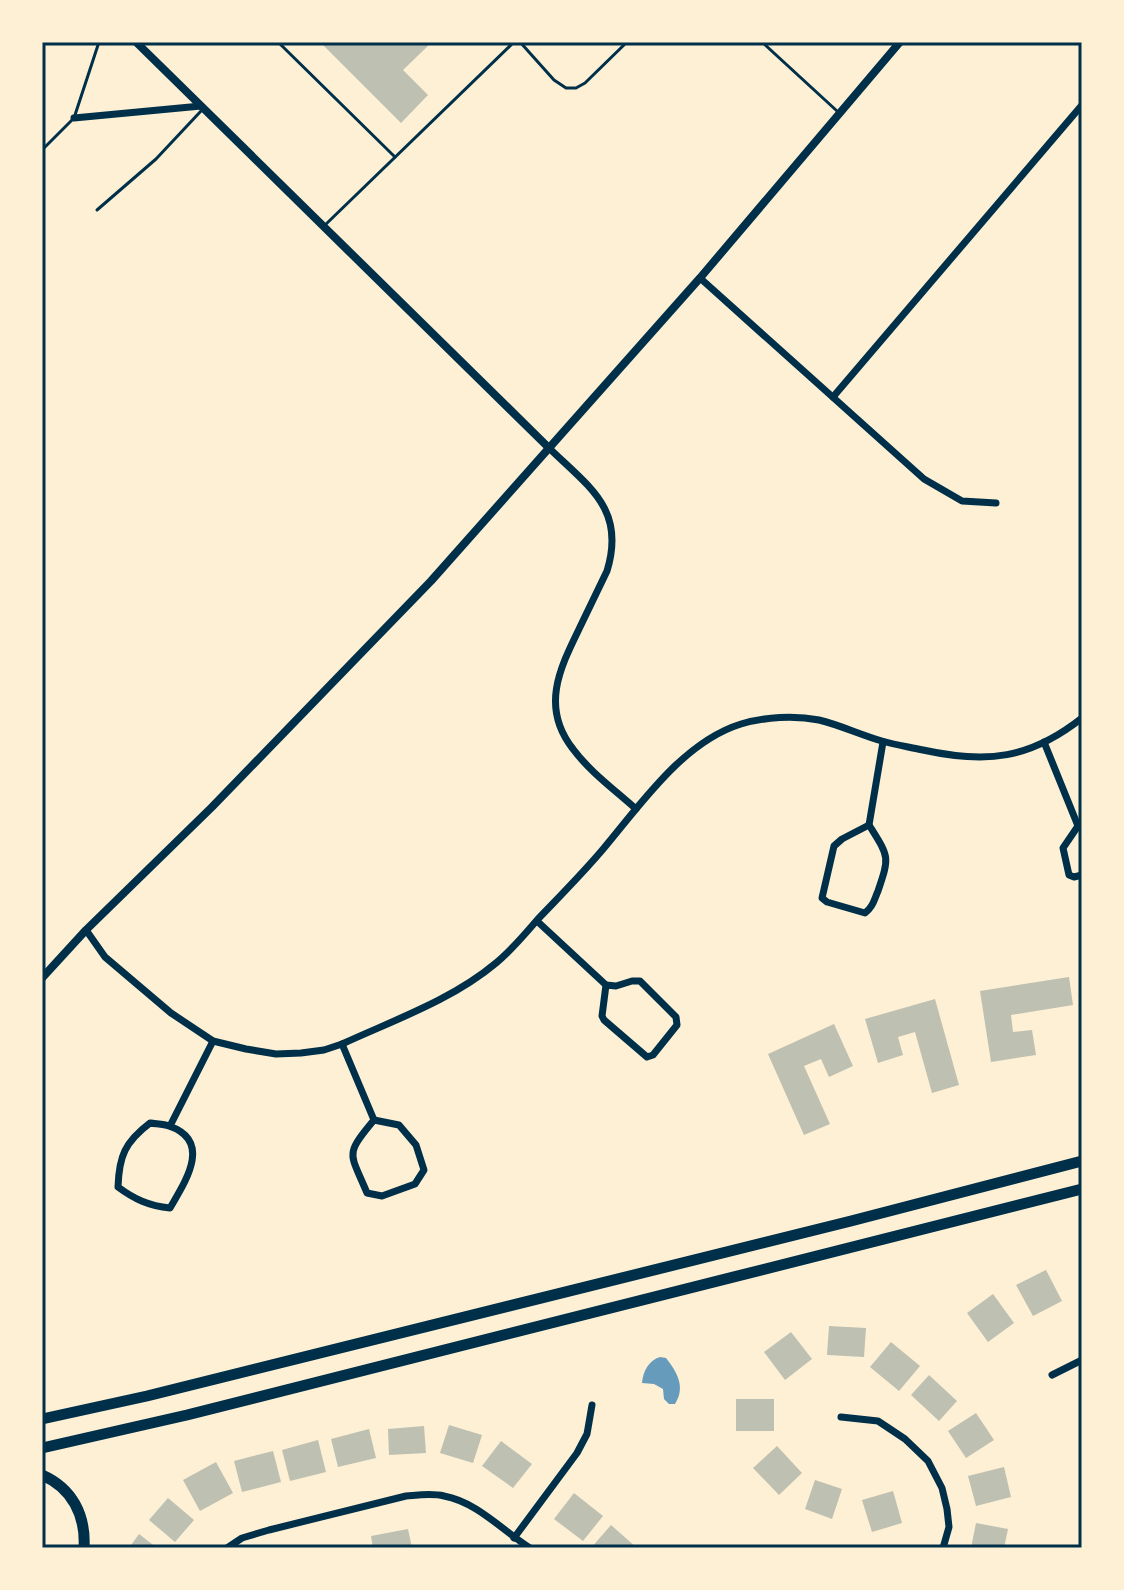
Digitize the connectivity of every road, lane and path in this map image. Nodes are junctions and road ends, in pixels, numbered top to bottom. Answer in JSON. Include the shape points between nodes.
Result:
{"nodes":[{"id":1,"x":99,"y":42,"type":"edge"},
{"id":2,"x":136,"y":42,"type":"edge"},
{"id":3,"x":278,"y":42,"type":"edge"},
{"id":4,"x":514,"y":42,"type":"edge"},
{"id":5,"x":520,"y":42,"type":"edge"},
{"id":6,"x":627,"y":42,"type":"edge"},
{"id":7,"x":762,"y":42,"type":"edge"},
{"id":8,"x":900,"y":42,"type":"edge"},
{"id":9,"x":1082,"y":105,"type":"edge"},
{"id":10,"x":202,"y":107,"type":"junction"},
{"id":11,"x":840,"y":113,"type":"junction"},
{"id":12,"x":74,"y":118,"type":"junction"},
{"id":13,"x":42,"y":150,"type":"edge"},
{"id":14,"x":395,"y":157,"type":"junction"},
{"id":15,"x":97,"y":210,"type":"dead end"},
{"id":16,"x":324,"y":226,"type":"junction"},
{"id":17,"x":700,"y":278,"type":"junction"},
{"id":18,"x":833,"y":397,"type":"junction"},
{"id":19,"x":549,"y":448,"type":"junction"},
{"id":20,"x":996,"y":503,"type":"dead end"},
{"id":21,"x":1082,"y":718,"type":"edge"},
{"id":22,"x":883,"y":742,"type":"junction"},
{"id":23,"x":1044,"y":742,"type":"junction"},
{"id":24,"x":636,"y":809,"type":"junction"},
{"id":25,"x":869,"y":825,"type":"junction"},
{"id":26,"x":1080,"y":826,"type":"edge"},
{"id":27,"x":1082,"y":875,"type":"edge"},
{"id":28,"x":537,"y":921,"type":"junction"},
{"id":29,"x":86,"y":930,"type":"junction"},
{"id":30,"x":42,"y":978,"type":"edge"},
{"id":31,"x":606,"y":985,"type":"junction"},
{"id":32,"x":213,"y":1041,"type":"junction"},
{"id":33,"x":342,"y":1044,"type":"junction"},
{"id":34,"x":374,"y":1120,"type":"junction"},
{"id":35,"x":170,"y":1126,"type":"junction"},
{"id":36,"x":1082,"y":1161,"type":"edge"},
{"id":37,"x":1082,"y":1189,"type":"edge"},
{"id":38,"x":1082,"y":1360,"type":"edge"},
{"id":39,"x":1052,"y":1375,"type":"dead end"},
{"id":40,"x":592,"y":1405,"type":"dead end"},
{"id":41,"x":841,"y":1417,"type":"dead end"},
{"id":42,"x":42,"y":1419,"type":"edge"},
{"id":43,"x":42,"y":1448,"type":"edge"},
{"id":44,"x":42,"y":1475,"type":"edge"},
{"id":45,"x":514,"y":1538,"type":"junction"},
{"id":46,"x":84,"y":1548,"type":"edge"},
{"id":47,"x":227,"y":1548,"type":"edge"},
{"id":48,"x":530,"y":1548,"type":"edge"},
{"id":49,"x":943,"y":1548,"type":"edge"}],
"edges":[{"from":1,"to":12,"type":"lane"},
{"from":2,"to":10,"type":"street"},
{"from":3,"to":14,"type":"lane"},
{"from":4,"to":14,"type":"lane"},
{"from":5,"to":6,"type":"lane","via":[[566,88],[585,83]]},
{"from":7,"to":11,"type":"lane"},
{"from":8,"to":11,"type":"street"},
{"from":9,"to":18,"type":"street"},
{"from":10,"to":12,"type":"street"},
{"from":10,"to":15,"type":"lane","via":[[156,159]]},
{"from":10,"to":16,"type":"street"},
{"from":11,"to":17,"type":"street"},
{"from":12,"to":13,"type":"lane"},
{"from":14,"to":16,"type":"lane"},
{"from":16,"to":19,"type":"street"},
{"from":17,"to":18,"type":"street"},
{"from":17,"to":19,"type":"street"},
{"from":18,"to":20,"type":"street","via":[[924,479],[962,501]]},
{"from":19,"to":24,"type":"street","via":[[598,496],[613,540],[607,571],[561,665],[557,718],[573,750]]},
{"from":19,"to":29,"type":"street","via":[[431,581]]},
{"from":21,"to":23,"type":"street"},
{"from":22,"to":23,"type":"street","via":[[980,758],[1024,752]]},
{"from":22,"to":24,"type":"street","via":[[818,720],[790,717],[740,725],[696,747]]},
{"from":22,"to":25,"type":"street"},
{"from":23,"to":26,"type":"street"},
{"from":24,"to":28,"type":"street"},
{"from":25,"to":25,"type":"street","via":[[887,866],[865,913],[822,898],[834,846]]},
{"from":26,"to":27,"type":"street","via":[[1063,848],[1069,875]]},
{"from":28,"to":31,"type":"street"},
{"from":28,"to":33,"type":"street","via":[[474,979]]},
{"from":29,"to":30,"type":"street"},
{"from":29,"to":32,"type":"street","via":[[105,957]]},
{"from":31,"to":31,"type":"street","via":[[640,981],[676,1017],[677,1025],[653,1055],[647,1057],[604,1020]]},
{"from":32,"to":33,"type":"street","via":[[276,1054]]},
{"from":32,"to":35,"type":"street"},
{"from":33,"to":34,"type":"street"},
{"from":34,"to":34,"type":"street","via":[[399,1125],[416,1145],[424,1170],[415,1184],[382,1196],[367,1193],[351,1156]]},
{"from":35,"to":35,"type":"street","via":[[150,1123],[135,1135],[118,1167],[118,1187],[155,1207],[170,1208],[194,1159],[188,1137]]},
{"from":36,"to":42,"type":"main road"},
{"from":37,"to":43,"type":"main road"},
{"from":38,"to":39,"type":"street"},
{"from":40,"to":45,"type":"street","via":[[577,1453]]},
{"from":41,"to":49,"type":"street","via":[[878,1421],[928,1461],[947,1509]]},
{"from":44,"to":46,"type":"main road","via":[[72,1498],[83,1520]]},
{"from":45,"to":47,"type":"street","via":[[462,1502],[426,1494],[269,1530]]},
{"from":45,"to":48,"type":"street"}]}
